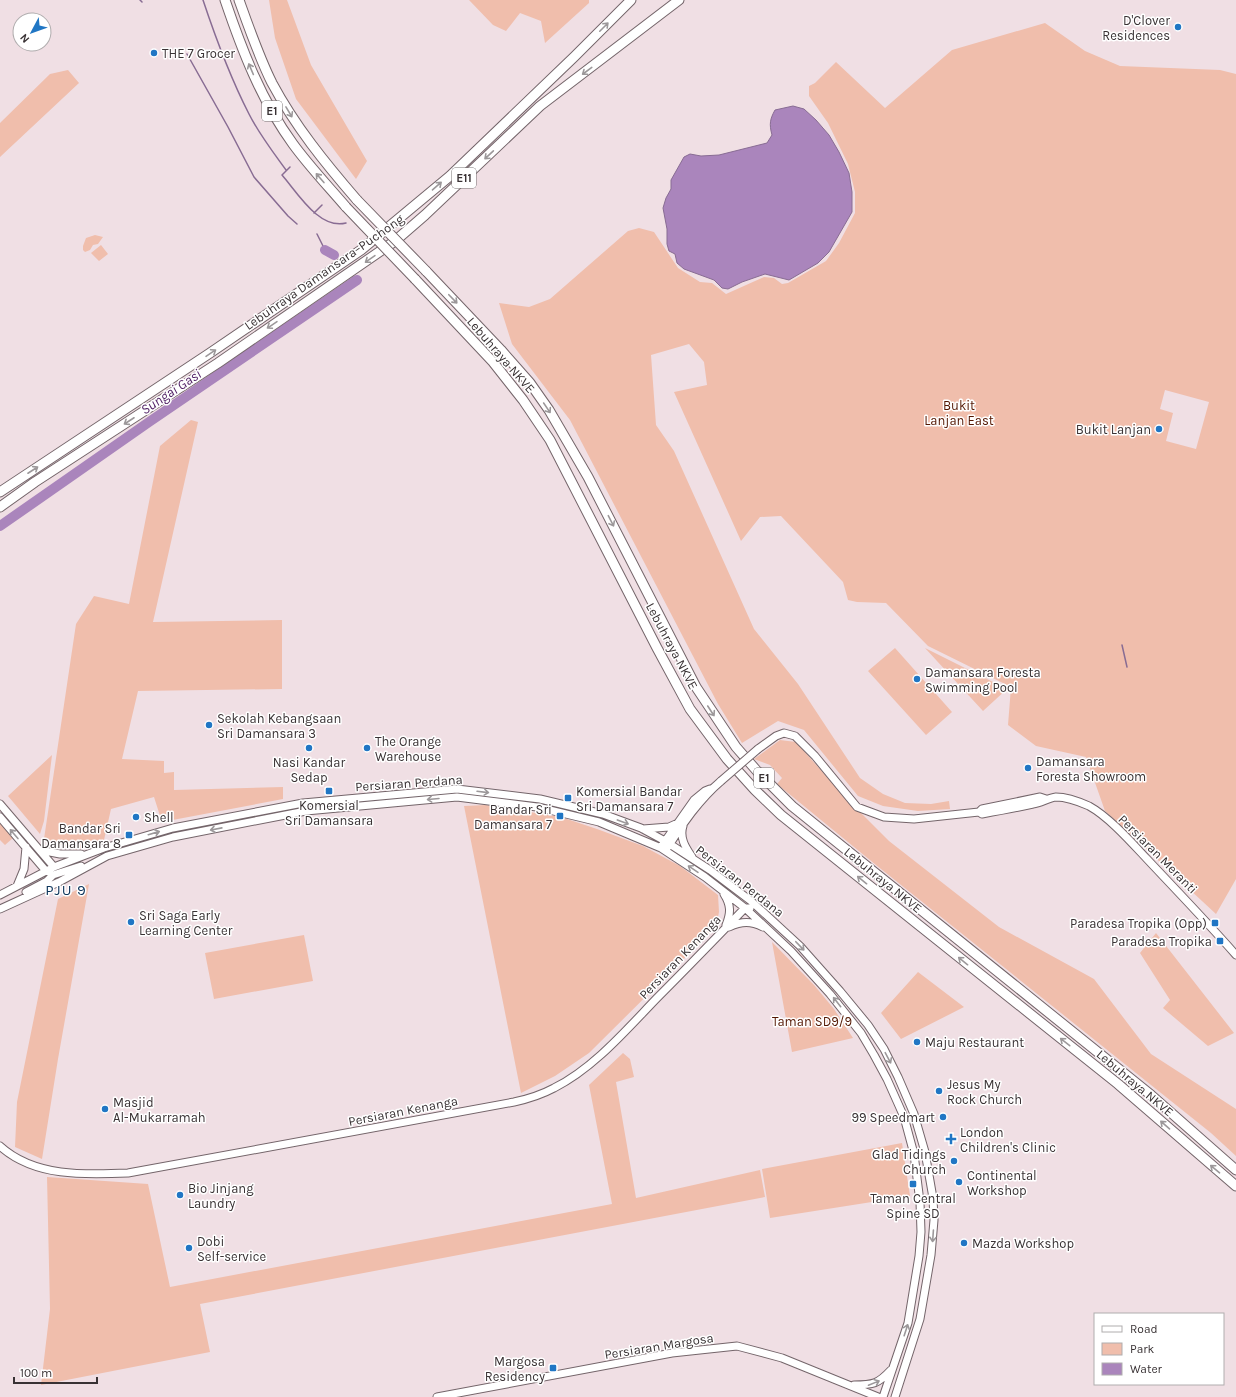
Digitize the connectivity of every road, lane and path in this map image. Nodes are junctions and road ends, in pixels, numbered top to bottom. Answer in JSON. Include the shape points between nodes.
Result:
{"nodes":[{"id":1,"x":225,"y":0,"type":"edge"},
{"id":2,"x":240,"y":0,"type":"edge"},
{"id":3,"x":631,"y":0,"type":"edge"},
{"id":4,"x":679,"y":0,"type":"edge"},
{"id":5,"x":0,"y":492,"type":"edge"},
{"id":6,"x":0,"y":507,"type":"edge"},
{"id":7,"x":1046,"y":799,"type":"junction"},
{"id":8,"x":1017,"y":802,"type":"junction"},
{"id":9,"x":0,"y":804,"type":"edge"},
{"id":10,"x":1032,"y":805,"type":"junction"},
{"id":11,"x":291,"y":806,"type":"junction"},
{"id":12,"x":337,"y":808,"type":"junction"},
{"id":13,"x":1002,"y":811,"type":"junction"},
{"id":14,"x":979,"y":812,"type":"junction"},
{"id":15,"x":0,"y":817,"type":"edge"},
{"id":16,"x":254,"y":821,"type":"junction"},
{"id":17,"x":681,"y":823,"type":"junction"},
{"id":18,"x":641,"y":828,"type":"junction"},
{"id":19,"x":667,"y":842,"type":"junction"},
{"id":20,"x":26,"y":847,"type":"junction"},
{"id":21,"x":663,"y":849,"type":"junction"},
{"id":22,"x":40,"y":850,"type":"junction"},
{"id":23,"x":90,"y":853,"type":"junction"},
{"id":24,"x":107,"y":856,"type":"junction"},
{"id":25,"x":694,"y":860,"type":"junction"},
{"id":26,"x":46,"y":871,"type":"junction"},
{"id":27,"x":54,"y":871,"type":"junction"},
{"id":28,"x":17,"y":886,"type":"junction"},
{"id":29,"x":720,"y":888,"type":"junction"},
{"id":30,"x":738,"y":891,"type":"junction"},
{"id":31,"x":0,"y":895,"type":"edge"},
{"id":32,"x":0,"y":908,"type":"edge"},
{"id":33,"x":745,"y":908,"type":"junction"},
{"id":34,"x":764,"y":913,"type":"junction"},
{"id":35,"x":767,"y":928,"type":"junction"},
{"id":36,"x":725,"y":929,"type":"junction"},
{"id":37,"x":1236,"y":955,"type":"edge"},
{"id":38,"x":914,"y":1114,"type":"junction"},
{"id":39,"x":904,"y":1117,"type":"junction"},
{"id":40,"x":0,"y":1146,"type":"edge"},
{"id":41,"x":1236,"y":1170,"type":"edge"},
{"id":42,"x":1236,"y":1186,"type":"edge"},
{"id":43,"x":893,"y":1367,"type":"junction"},
{"id":44,"x":902,"y":1373,"type":"junction"},
{"id":45,"x":850,"y":1386,"type":"junction"},
{"id":46,"x":437,"y":1397,"type":"edge"},
{"id":47,"x":861,"y":1397,"type":"edge"},
{"id":48,"x":878,"y":1397,"type":"edge"},
{"id":49,"x":883,"y":1397,"type":"edge"},
{"id":50,"x":887,"y":1397,"type":"edge"},
{"id":51,"x":894,"y":1397,"type":"edge"}],
"edges":[{"from":42,"to":1,"type":"highway","name":"Lebuhraya NKVE","number":"E1","one_way":true,"bridge":true,"via":[[1118,1084],[793,824],[755,790],[727,759],[690,709],[550,440],[493,362],[303,158],[278,122],[254,76]]},
{"from":2,"to":41,"type":"highway","name":"Lebuhraya NKVE","number":"E1","one_way":true,"bridge":true,"via":[[268,72],[307,139],[357,200],[501,350],[530,383],[549,410],[588,477],[696,687],[736,747],[792,806],[1151,1095]]},
{"from":5,"to":3,"type":"highway","name":"Lebuhraya Damansara–Puchong","number":"E11","one_way":true,"via":[[361,250],[450,176]]},
{"from":4,"to":6,"type":"highway","name":"Lebuhraya Damansara–Puchong","number":"E11","one_way":true,"via":[[540,106],[395,241]]},
{"from":7,"to":8,"type":"main road","name":"Persiaran Meranti","via":[[1040,797]]},
{"from":7,"to":10,"type":"main road","name":"Persiaran Meranti"},
{"from":7,"to":37,"type":"main road","name":"Persiaran Meranti","via":[[1064,798],[1088,805],[1100,814],[1197,910]]},
{"from":8,"to":10,"type":"main road"},
{"from":8,"to":13,"type":"main road"},
{"from":8,"to":14,"type":"main road","name":"Persiaran Meranti","via":[[982,809]]},
{"from":9,"to":22,"type":"main road"},
{"from":10,"to":13,"type":"main road","name":"Persiaran Meranti"},
{"from":11,"to":12,"type":"main road"},
{"from":11,"to":16,"type":"main road"},
{"from":11,"to":18,"type":"main road","name":"Persiaran Perdana","one_way":true,"via":[[457,789],[540,799],[603,814]]},
{"from":23,"to":11,"type":"main road","name":"Persiaran Perdana","one_way":true,"via":[[173,828]]},
{"from":12,"to":16,"type":"main road","name":"Persiaran Perdana"},
{"from":21,"to":12,"type":"main road","name":"Persiaran Perdana","one_way":true,"via":[[599,822],[537,807],[501,802],[457,797]]},
{"from":13,"to":14,"type":"main road","name":"Persiaran Meranti","via":[[982,814]]},
{"from":14,"to":17,"type":"main road","name":"Persiaran Meranti","bridge":true,"via":[[914,819],[884,817],[857,807],[815,756],[795,736],[784,734],[776,736],[758,749],[712,788]]},
{"from":20,"to":15,"type":"main road","one_way":true},
{"from":16,"to":24,"type":"main road","name":"Persiaran Perdana","one_way":true,"via":[[173,837]]},
{"from":17,"to":18,"type":"main road","via":[[665,828]]},
{"from":17,"to":19,"type":"main road","name":"Persiaran Meranti"},
{"from":17,"to":25,"type":"main road","via":[[683,841]]},
{"from":18,"to":19,"type":"main road","name":"Persiaran Perdana"},
{"from":19,"to":21,"type":"main road","name":"Persiaran Meranti"},
{"from":19,"to":25,"type":"main road","name":"Persiaran Perdana"},
{"from":20,"to":26,"type":"main road"},
{"from":20,"to":28,"type":"main road","via":[[24,869]]},
{"from":29,"to":21,"type":"main road","name":"Persiaran Perdana","one_way":true},
{"from":22,"to":23,"type":"main road","via":[[65,854]]},
{"from":22,"to":27,"type":"main road"},
{"from":23,"to":27,"type":"main road","name":"Persiaran Perdana"},
{"from":24,"to":27,"type":"main road"},
{"from":24,"to":32,"type":"main road","name":"Persiaran Perdana","via":[[59,882]]},
{"from":25,"to":30,"type":"main road","name":"Persiaran Perdana"},
{"from":26,"to":27,"type":"main road"},
{"from":26,"to":28,"type":"main road"},
{"from":27,"to":32,"type":"main road","via":[[47,881],[20,894]]},
{"from":28,"to":31,"type":"main road"},
{"from":29,"to":33,"type":"main road","name":"Persiaran Perdana"},
{"from":29,"to":36,"type":"main road","via":[[729,902],[730,909]]},
{"from":30,"to":33,"type":"main road"},
{"from":30,"to":34,"type":"main road","name":"Persiaran Perdana"},
{"from":33,"to":34,"type":"main road"},
{"from":33,"to":35,"type":"main road","name":"Persiaran Perdana"},
{"from":33,"to":36,"type":"main road","name":"Persiaran Kenanga"},
{"from":34,"to":38,"type":"main road","name":"Persiaran Perdana","one_way":true,"via":[[800,946],[868,1025],[884,1049]]},
{"from":35,"to":36,"type":"main road","via":[[743,922]]},
{"from":39,"to":35,"type":"main road","name":"Persiaran Perdana","one_way":true,"via":[[887,1079],[861,1033],[830,994]]},
{"from":36,"to":40,"type":"main road","name":"Persiaran Kenanga","via":[[588,1066],[572,1078],[532,1098],[128,1173],[89,1175],[42,1169],[8,1154]]},
{"from":38,"to":39,"type":"main road"},
{"from":38,"to":44,"type":"main road","name":"Persiaran Perdana","one_way":true,"via":[[927,1162],[934,1220],[931,1256],[921,1312]]},
{"from":43,"to":39,"type":"main road","name":"Persiaran Perdana","one_way":true,"via":[[908,1323],[921,1232],[914,1154]]},
{"from":45,"to":43,"type":"main road","one_way":true,"via":[[878,1383]]},
{"from":43,"to":49,"type":"main road","name":"Persiaran Perdana"},
{"from":44,"to":50,"type":"main road"},
{"from":44,"to":51,"type":"main road","name":"Persiaran Perdana"},
{"from":45,"to":46,"type":"main road","name":"Persiaran Margosa","via":[[782,1358],[737,1346],[672,1354]]},
{"from":45,"to":47,"type":"main road"},
{"from":45,"to":48,"type":"main road","name":"Persiaran Margosa"}]}
